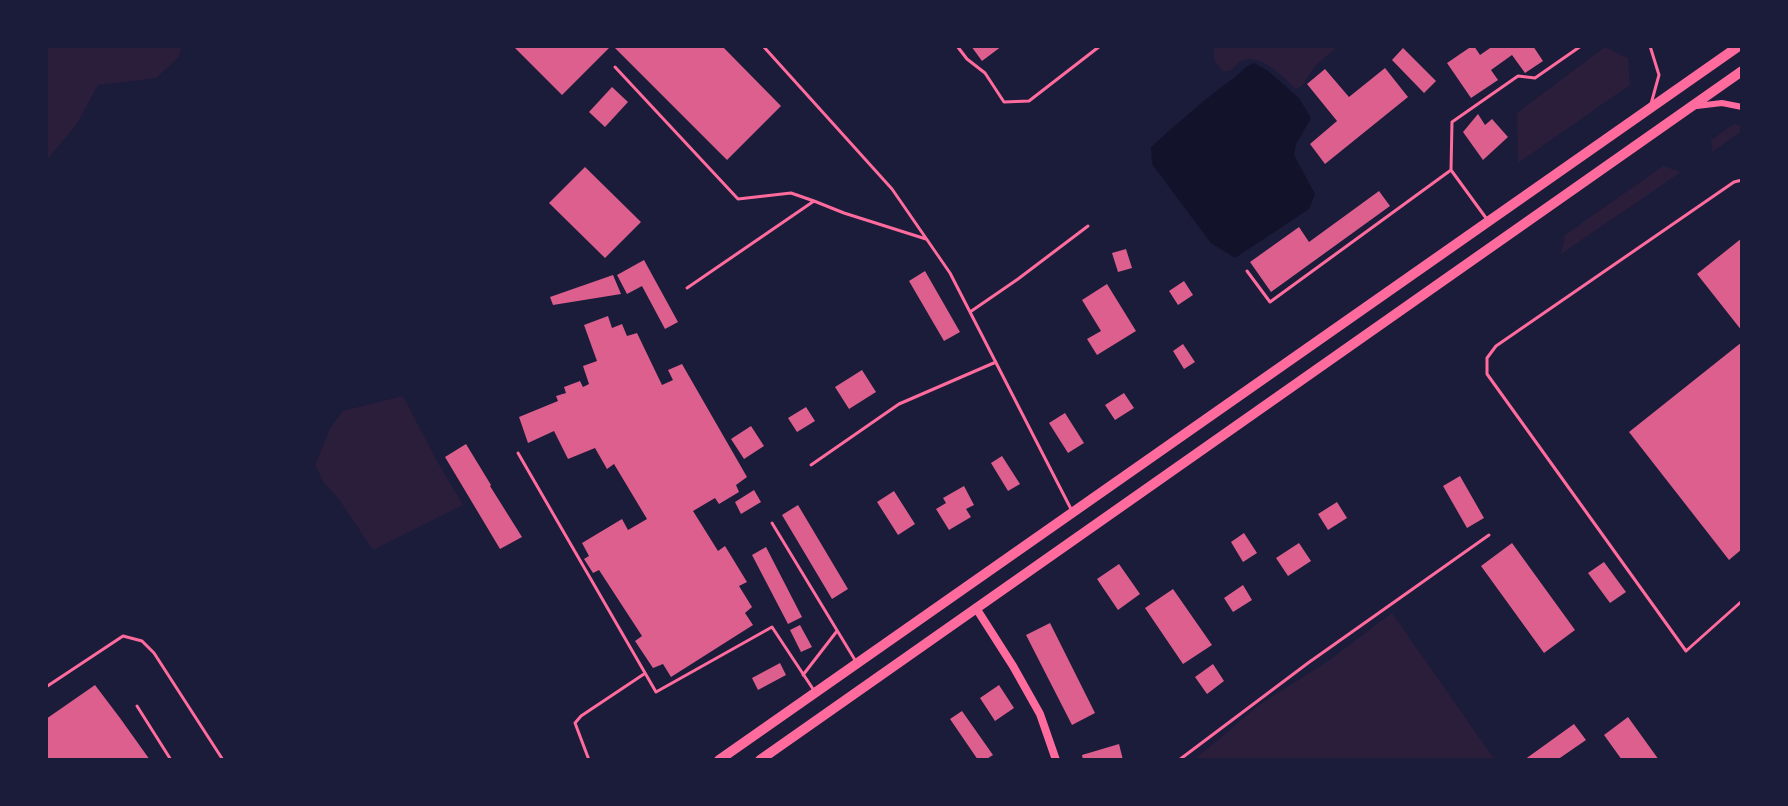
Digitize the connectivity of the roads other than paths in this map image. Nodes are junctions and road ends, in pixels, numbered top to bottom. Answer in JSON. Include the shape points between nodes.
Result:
{"nodes":[{"id":1,"x":763,"y":46,"type":"edge"},
{"id":2,"x":957,"y":46,"type":"edge"},
{"id":3,"x":1100,"y":46,"type":"edge"},
{"id":4,"x":1581,"y":46,"type":"edge"},
{"id":5,"x":1650,"y":46,"type":"edge"},
{"id":6,"x":1739,"y":46,"type":"edge"},
{"id":7,"x":615,"y":67,"type":"dead end"},
{"id":8,"x":1742,"y":71,"type":"edge"},
{"id":9,"x":1690,"y":107,"type":"junction"},
{"id":10,"x":1742,"y":107,"type":"edge"},
{"id":11,"x":1650,"y":109,"type":"junction"},
{"id":12,"x":1451,"y":170,"type":"junction"},
{"id":13,"x":1742,"y":180,"type":"edge"},
{"id":14,"x":814,"y":201,"type":"junction"},
{"id":15,"x":1489,"y":221,"type":"junction"},
{"id":16,"x":1088,"y":226,"type":"dead end"},
{"id":17,"x":927,"y":239,"type":"junction"},
{"id":18,"x":1247,"y":271,"type":"dead end"},
{"id":19,"x":687,"y":288,"type":"dead end"},
{"id":20,"x":970,"y":312,"type":"junction"},
{"id":21,"x":996,"y":362,"type":"junction"},
{"id":22,"x":518,"y":453,"type":"dead end"},
{"id":23,"x":811,"y":465,"type":"dead end"},
{"id":24,"x":1073,"y":512,"type":"junction"},
{"id":25,"x":772,"y":523,"type":"dead end"},
{"id":26,"x":1489,"y":535,"type":"dead end"},
{"id":27,"x":1742,"y":601,"type":"edge"},
{"id":28,"x":976,"y":608,"type":"junction"},
{"id":29,"x":837,"y":631,"type":"junction"},
{"id":30,"x":857,"y":663,"type":"junction"},
{"id":31,"x":645,"y":674,"type":"junction"},
{"id":32,"x":803,"y":675,"type":"junction"},
{"id":33,"x":46,"y":687,"type":"edge"},
{"id":34,"x":815,"y":692,"type":"junction"},
{"id":35,"x":137,"y":706,"type":"dead end"},
{"id":36,"x":171,"y":760,"type":"edge"},
{"id":37,"x":223,"y":760,"type":"edge"},
{"id":38,"x":589,"y":760,"type":"edge"},
{"id":39,"x":719,"y":760,"type":"edge"},
{"id":40,"x":760,"y":760,"type":"edge"},
{"id":41,"x":1056,"y":760,"type":"edge"},
{"id":42,"x":1179,"y":760,"type":"edge"}],
"edges":[{"from":1,"to":17,"type":"lane","via":[[892,189]]},
{"from":2,"to":3,"type":"lane","via":[[985,73],[1004,102],[1029,101]]},
{"from":4,"to":12,"type":"lane","via":[[1535,78],[1518,76],[1452,122]]},
{"from":5,"to":11,"type":"lane","via":[[1659,75]]},
{"from":6,"to":11,"type":"highway"},
{"from":7,"to":14,"type":"lane","via":[[738,199],[791,193]]},
{"from":8,"to":9,"type":"highway"},
{"from":9,"to":10,"type":"street"},
{"from":9,"to":28,"type":"highway"},
{"from":11,"to":15,"type":"highway"},
{"from":12,"to":15,"type":"lane"},
{"from":12,"to":18,"type":"lane","via":[[1270,302]]},
{"from":13,"to":27,"type":"lane","via":[[1496,346],[1487,358],[1487,374],[1686,651]]},
{"from":14,"to":17,"type":"lane"},
{"from":14,"to":19,"type":"lane"},
{"from":15,"to":24,"type":"highway"},
{"from":16,"to":20,"type":"lane"},
{"from":17,"to":20,"type":"lane"},
{"from":20,"to":21,"type":"lane"},
{"from":21,"to":23,"type":"lane","via":[[899,404]]},
{"from":21,"to":24,"type":"lane"},
{"from":22,"to":31,"type":"lane"},
{"from":24,"to":30,"type":"highway"},
{"from":25,"to":29,"type":"lane"},
{"from":26,"to":42,"type":"lane"},
{"from":28,"to":40,"type":"highway"},
{"from":28,"to":41,"type":"main road","via":[[1040,714]]},
{"from":29,"to":30,"type":"lane"},
{"from":29,"to":32,"type":"lane"},
{"from":30,"to":34,"type":"highway"},
{"from":31,"to":32,"type":"lane","via":[[656,692],[772,627]]},
{"from":31,"to":38,"type":"lane","via":[[575,723]]},
{"from":32,"to":34,"type":"lane"},
{"from":33,"to":37,"type":"lane","via":[[123,636],[142,641]]},
{"from":34,"to":39,"type":"highway"},
{"from":35,"to":36,"type":"lane"}]}
